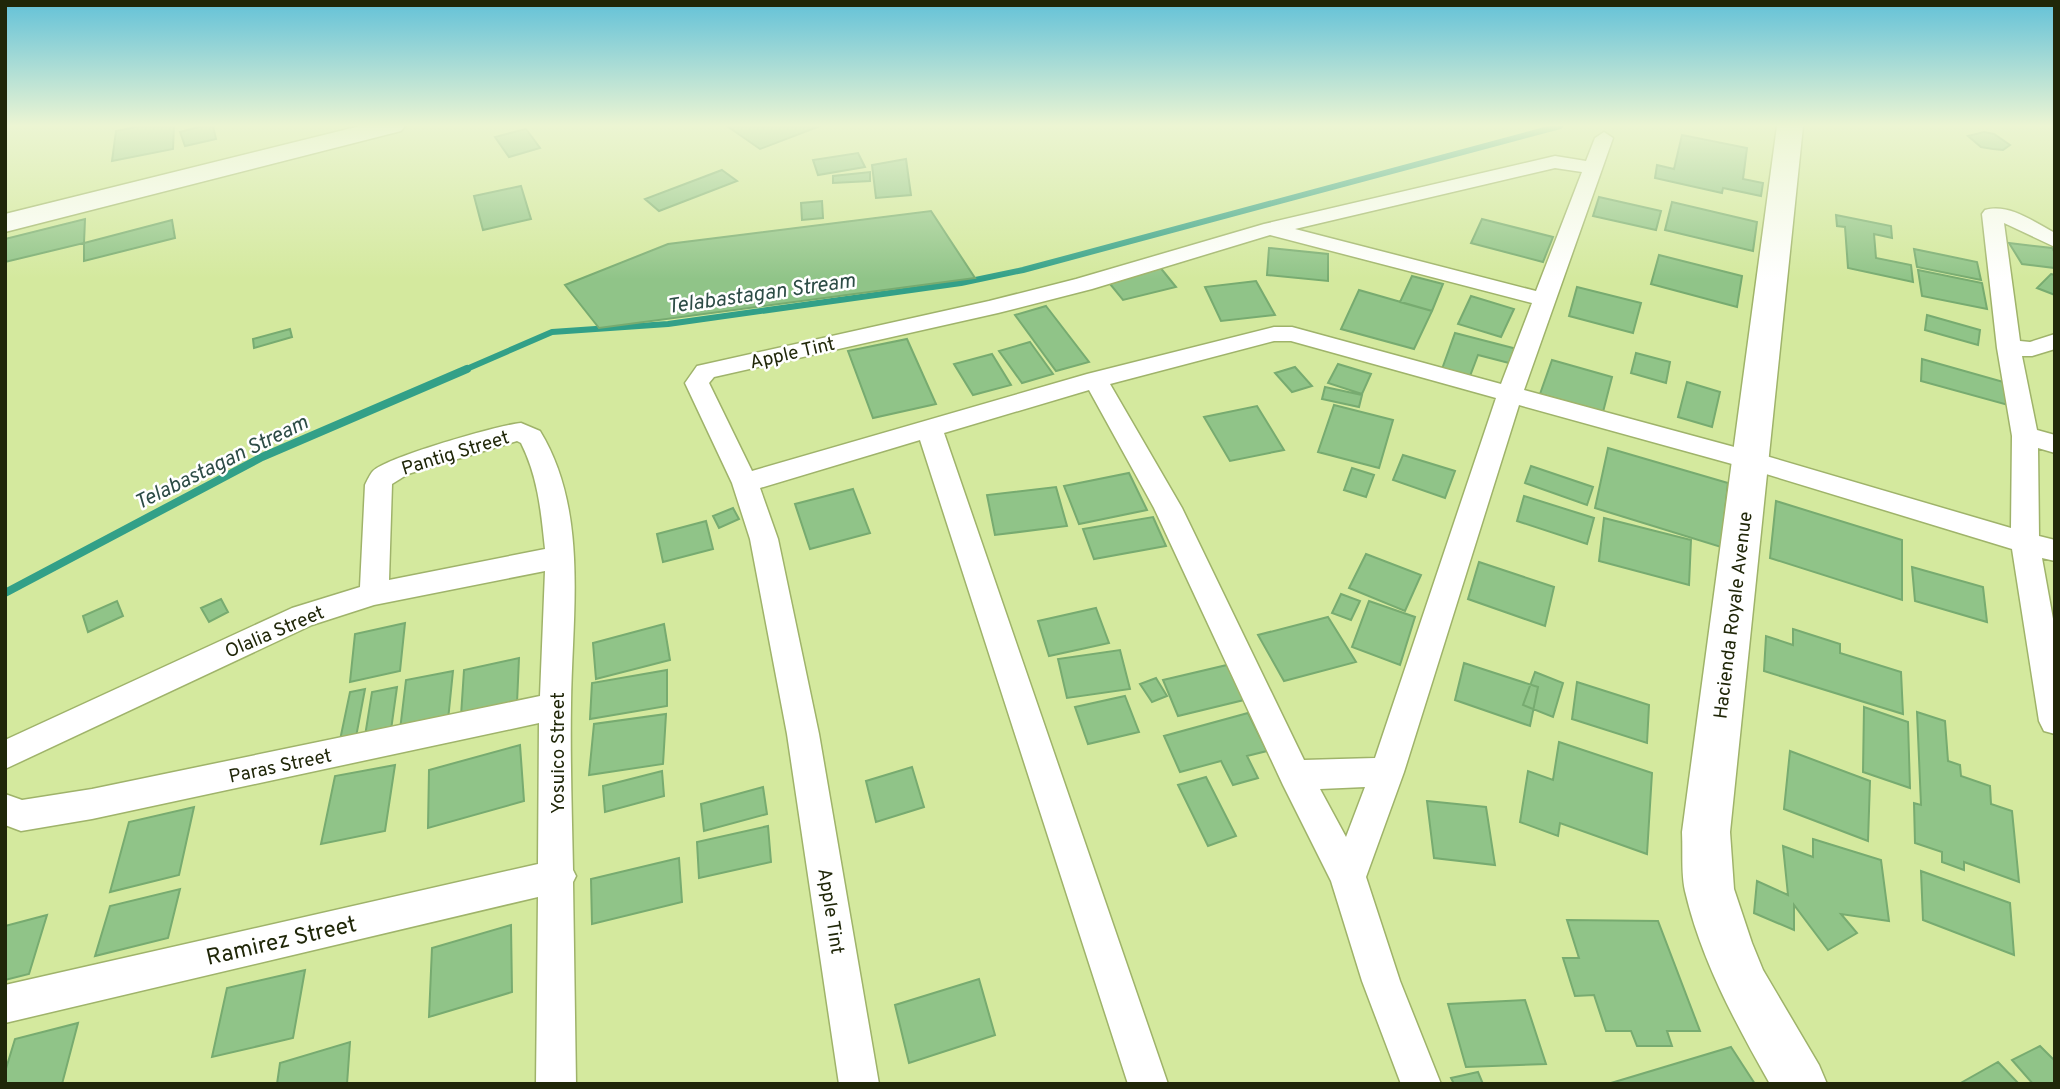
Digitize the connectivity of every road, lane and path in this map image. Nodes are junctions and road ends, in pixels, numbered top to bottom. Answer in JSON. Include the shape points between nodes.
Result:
{"nodes":[{"id":1,"x":189,"y":177,"type":"edge"},
{"id":2,"x":1491,"y":177,"type":"edge"},
{"id":3,"x":1590,"y":177,"type":"edge"},
{"id":4,"x":1784,"y":177,"type":"edge"},
{"id":5,"x":5,"y":223,"type":"edge"},
{"id":6,"x":1270,"y":228,"type":"junction"},
{"id":7,"x":2055,"y":241,"type":"edge"},
{"id":8,"x":1545,"y":300,"type":"junction"},
{"id":9,"x":2055,"y":341,"type":"edge"},
{"id":10,"x":2009,"y":348,"type":"junction"},
{"id":11,"x":1096,"y":380,"type":"junction"},
{"id":12,"x":1510,"y":393,"type":"junction"},
{"id":13,"x":929,"y":428,"type":"junction"},
{"id":14,"x":521,"y":432,"type":"joint"},
{"id":15,"x":2025,"y":436,"type":"junction"},
{"id":16,"x":2055,"y":444,"type":"edge"},
{"id":17,"x":1749,"y":460,"type":"junction"},
{"id":18,"x":745,"y":483,"type":"junction"},
{"id":19,"x":2025,"y":542,"type":"junction"},
{"id":20,"x":2055,"y":551,"type":"edge"},
{"id":21,"x":560,"y":557,"type":"junction"},
{"id":22,"x":374,"y":594,"type":"junction"},
{"id":23,"x":2050,"y":663,"type":"edge"},
{"id":24,"x":555,"y":706,"type":"junction"},
{"id":25,"x":2055,"y":721,"type":"edge"},
{"id":26,"x":5,"y":755,"type":"edge"},
{"id":27,"x":1387,"y":772,"type":"junction"},
{"id":28,"x":1295,"y":775,"type":"junction"},
{"id":29,"x":5,"y":810,"type":"edge"},
{"id":30,"x":558,"y":876,"type":"junction"},
{"id":31,"x":1348,"y":877,"type":"junction"},
{"id":32,"x":5,"y":1004,"type":"edge"},
{"id":33,"x":556,"y":1084,"type":"edge"},
{"id":34,"x":859,"y":1084,"type":"edge"},
{"id":35,"x":1149,"y":1084,"type":"edge"},
{"id":36,"x":1421,"y":1084,"type":"edge"},
{"id":37,"x":1800,"y":1084,"type":"edge"}],
"edges":[{"from":1,"to":5,"type":"main road"},
{"from":2,"to":6,"type":"street","name":"Apple Tint"},
{"from":3,"to":8,"type":"street"},
{"from":4,"to":17,"type":"main road","name":"Hacienda Royale Avenue"},
{"from":6,"to":8,"type":"street"},
{"from":6,"to":18,"type":"street","name":"Apple Tint","via":[[1028,298],[706,372],[697,383],[701,395]]},
{"from":7,"to":10,"type":"street","via":[[2004,215],[1992,214]]},
{"from":8,"to":12,"type":"street"},
{"from":9,"to":10,"type":"street","via":[[2032,349]]},
{"from":10,"to":15,"type":"street"},
{"from":11,"to":12,"type":"street","via":[[1274,334],[1292,334]]},
{"from":11,"to":13,"type":"street"},
{"from":11,"to":28,"type":"street","via":[[1168,508]]},
{"from":12,"to":17,"type":"street"},
{"from":12,"to":27,"type":"street"},
{"from":13,"to":18,"type":"street"},
{"from":13,"to":35,"type":"street"},
{"from":14,"to":21,"type":"street","name":"Yosuico Street","via":[[531,437],[546,467]]},
{"from":14,"to":22,"type":"street","name":"Pantig Street","via":[[448,450],[382,478],[378,485]]},
{"from":15,"to":16,"type":"street"},
{"from":15,"to":19,"type":"street"},
{"from":17,"to":19,"type":"street"},
{"from":17,"to":37,"type":"main road","name":"Hacienda Royale Avenue","via":[[1706,832],[1709,889],[1745,988]]},
{"from":18,"to":34,"type":"street","name":"Apple Tint","via":[[764,539],[789,659]]},
{"from":19,"to":20,"type":"street"},
{"from":19,"to":23,"type":"street"},
{"from":21,"to":22,"type":"street","name":"Olalia Street"},
{"from":21,"to":24,"type":"street","name":"Yosuico Street"},
{"from":22,"to":26,"type":"street","name":"Olalia Street","via":[[302,616]]},
{"from":23,"to":25,"type":"street"},
{"from":24,"to":29,"type":"street","name":"Paras Street","via":[[92,804],[21,816]]},
{"from":24,"to":30,"type":"street","name":"Yosuico Street"},
{"from":27,"to":28,"type":"street"},
{"from":27,"to":31,"type":"street"},
{"from":28,"to":31,"type":"street"},
{"from":30,"to":32,"type":"street","name":"Ramirez Street"},
{"from":30,"to":33,"type":"street","name":"Yosuico Street"},
{"from":31,"to":36,"type":"street"}]}
